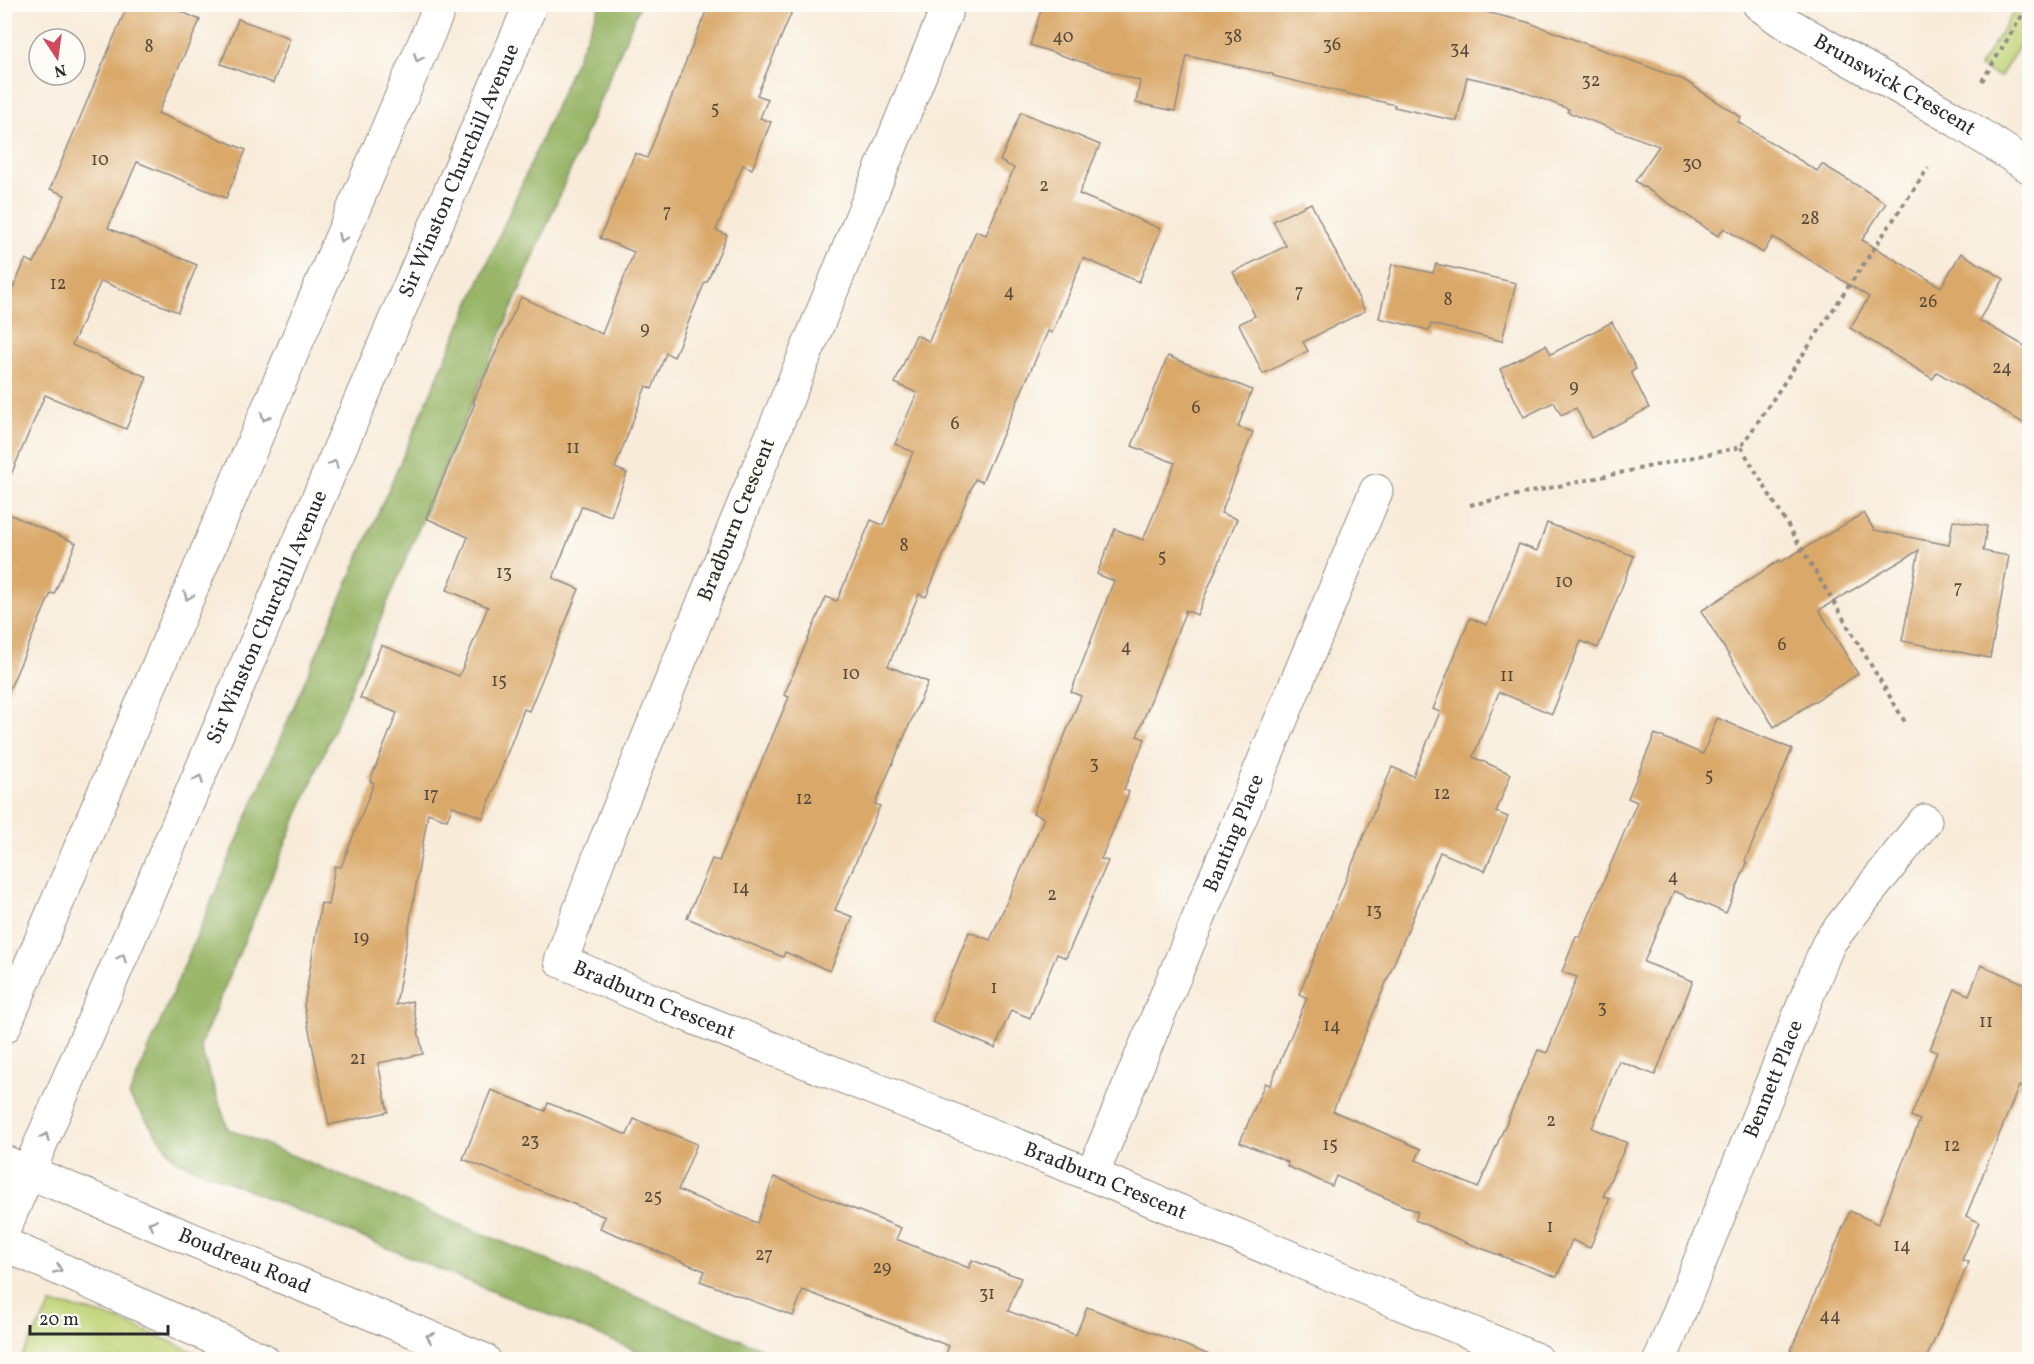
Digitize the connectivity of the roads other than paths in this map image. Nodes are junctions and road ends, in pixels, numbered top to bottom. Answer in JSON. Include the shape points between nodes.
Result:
{"nodes":[{"id":1,"x":441,"y":4,"type":"edge"},
{"id":2,"x":531,"y":4,"type":"edge"},
{"id":3,"x":949,"y":4,"type":"edge"},
{"id":4,"x":1759,"y":4,"type":"edge"},
{"id":5,"x":2030,"y":167,"type":"edge"},
{"id":6,"x":1376,"y":491,"type":"dead end"},
{"id":7,"x":1925,"y":822,"type":"dead end"},
{"id":8,"x":4,"y":1027,"type":"edge"},
{"id":9,"x":17,"y":1168,"type":"edge"},
{"id":10,"x":1092,"y":1175,"type":"junction"},
{"id":11,"x":4,"y":1229,"type":"edge"},
{"id":12,"x":4,"y":1245,"type":"edge"},
{"id":13,"x":262,"y":1359,"type":"edge"},
{"id":14,"x":484,"y":1359,"type":"edge"},
{"id":15,"x":1537,"y":1359,"type":"edge"},
{"id":16,"x":1660,"y":1359,"type":"edge"}],
"edges":[{"from":1,"to":8,"type":"street","one_way":true},
{"from":9,"to":2,"type":"street","name":"Sir Winston Churchill Avenue","one_way":true},
{"from":3,"to":10,"type":"street","name":"Bradburn Crescent","via":[[600,855],[561,961],[662,1005]]},
{"from":4,"to":5,"type":"street","name":"Brunswick Crescent"},
{"from":6,"to":10,"type":"street","name":"Banting Place"},
{"from":7,"to":16,"type":"street","name":"Bennett Place","via":[[1829,942]]},
{"from":9,"to":11,"type":"street","name":"Sir Winston Churchill Avenue"},
{"from":14,"to":9,"type":"street","name":"Boudreau Road","one_way":true},
{"from":10,"to":15,"type":"street","name":"Bradburn Crescent"},
{"from":12,"to":13,"type":"street","one_way":true}]}
